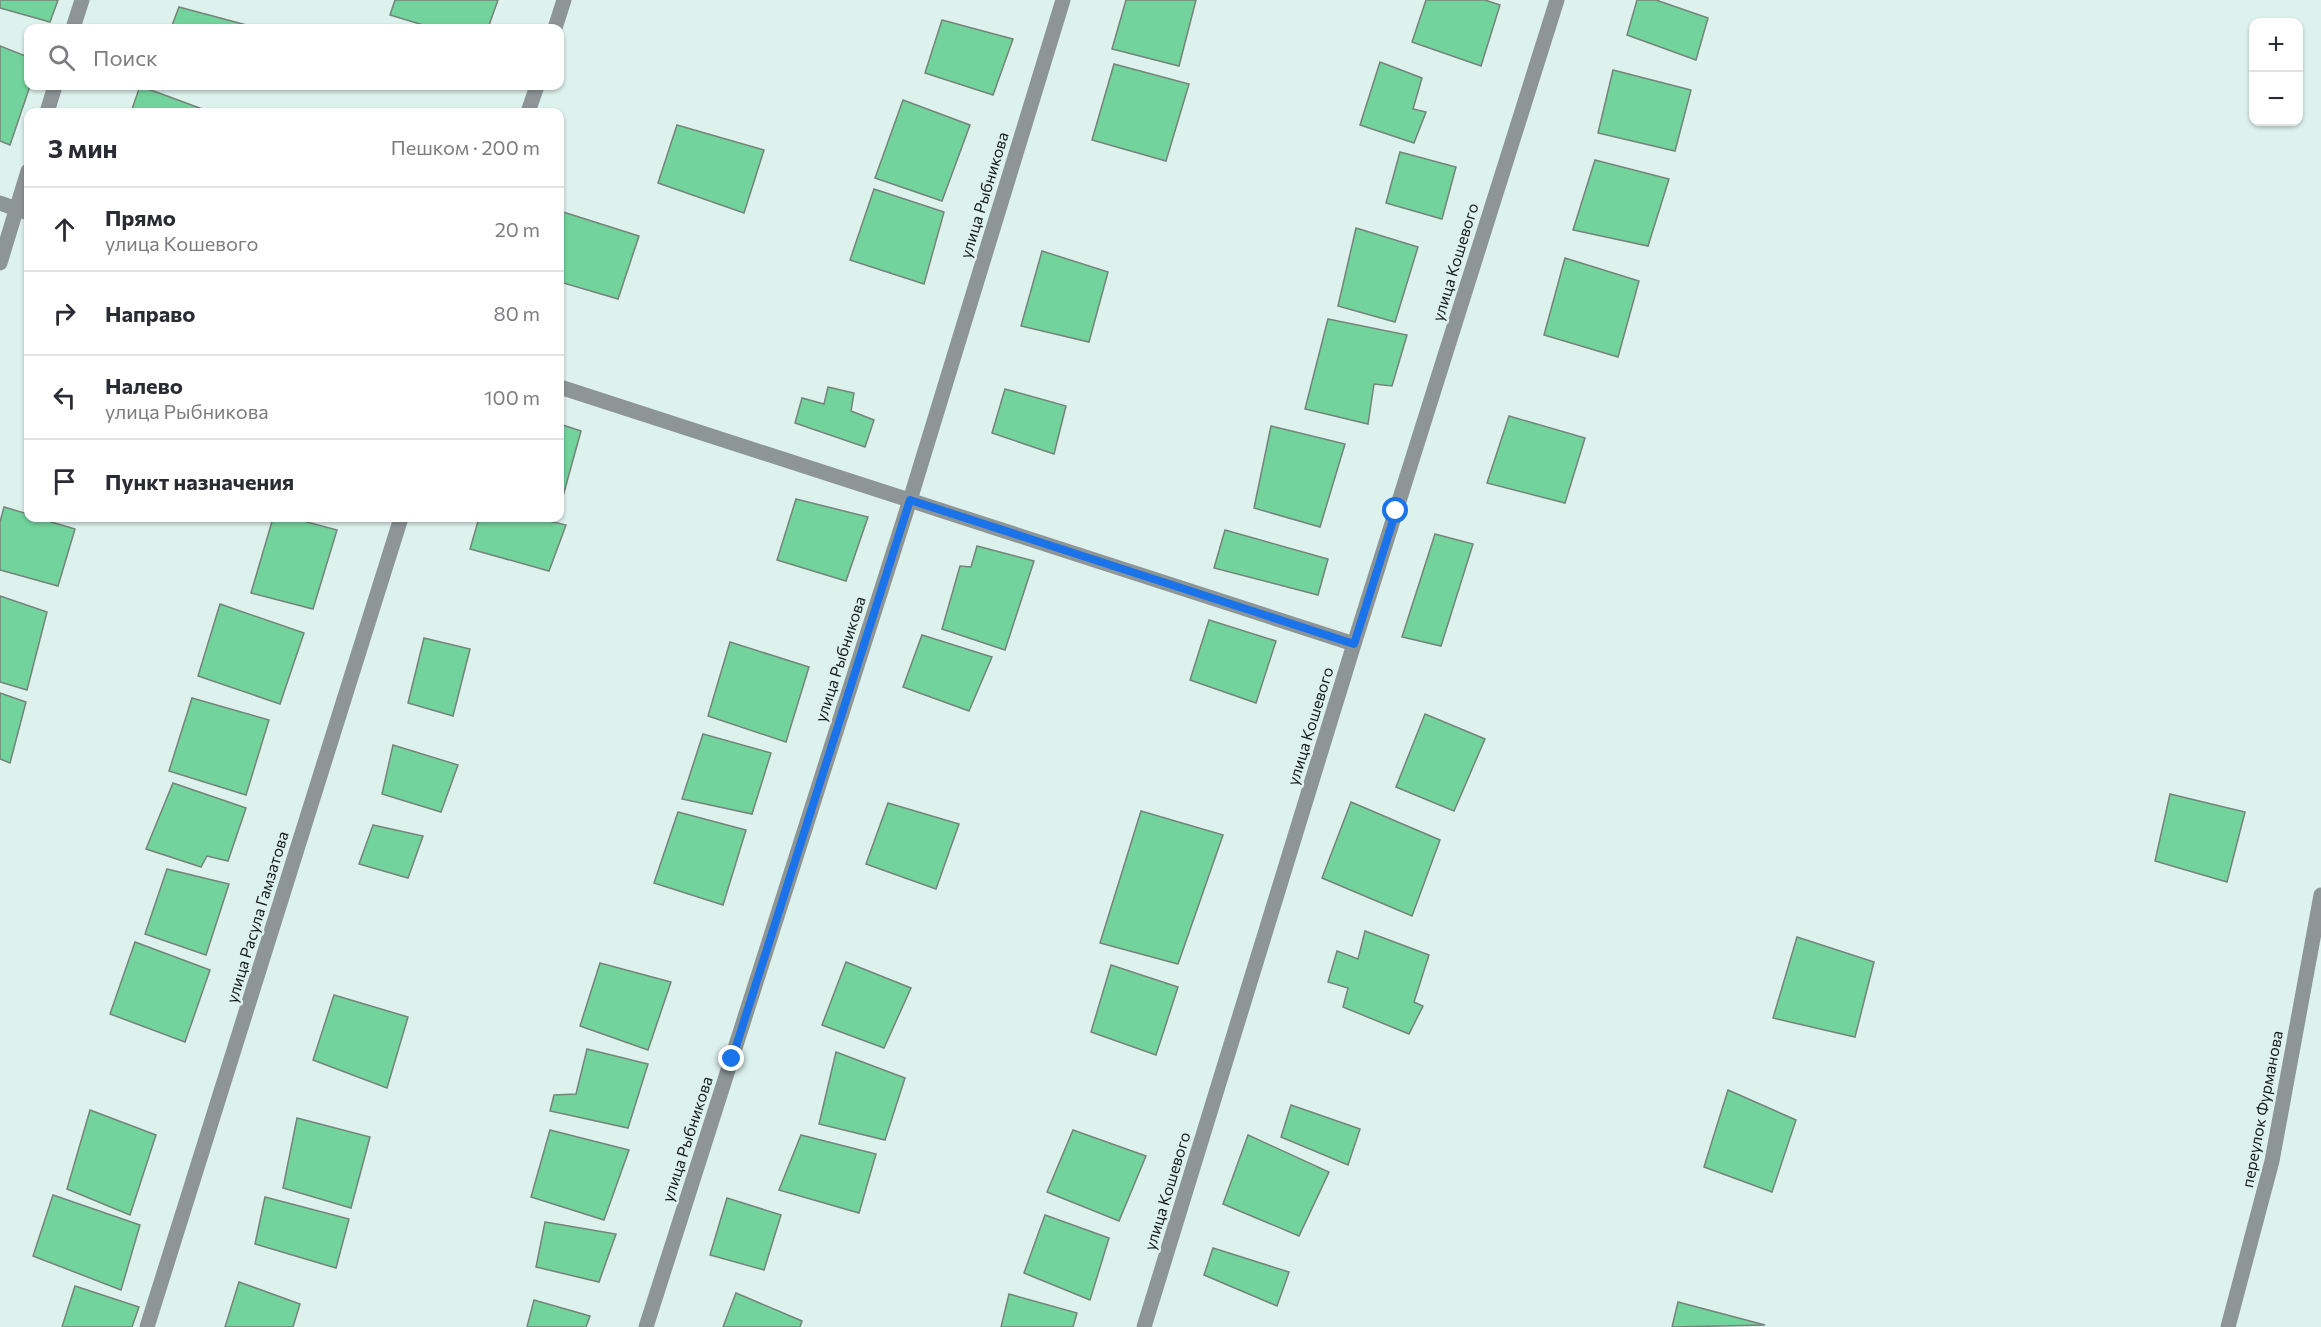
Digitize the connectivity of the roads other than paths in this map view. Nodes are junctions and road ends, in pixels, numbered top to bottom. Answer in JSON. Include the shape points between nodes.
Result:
{"nodes":[{"id":1,"x":82,"y":0,"type":"edge"},
{"id":2,"x":564,"y":0,"type":"edge"},
{"id":3,"x":1063,"y":0,"type":"edge"},
{"id":4,"x":1557,"y":0,"type":"edge"},
{"id":5,"x":74,"y":24,"type":"edge"},
{"id":6,"x":556,"y":24,"type":"edge"},
{"id":7,"x":54,"y":90,"type":"edge"},
{"id":8,"x":536,"y":90,"type":"edge"},
{"id":9,"x":48,"y":108,"type":"edge"},
{"id":10,"x":529,"y":108,"type":"edge"},
{"id":11,"x":0,"y":203,"type":"edge"},
{"id":12,"x":23,"y":211,"type":"edge"},
{"id":13,"x":0,"y":263,"type":"edge"},
{"id":14,"x":564,"y":388,"type":"edge"},
{"id":15,"x":910,"y":500,"type":"junction"},
{"id":16,"x":400,"y":522,"type":"edge"},
{"id":17,"x":1354,"y":644,"type":"junction"},
{"id":18,"x":2321,"y":895,"type":"edge"},
{"id":19,"x":147,"y":1327,"type":"edge"},
{"id":20,"x":646,"y":1327,"type":"edge"},
{"id":21,"x":1144,"y":1327,"type":"edge"},
{"id":22,"x":2228,"y":1327,"type":"edge"}],
"edges":[{"from":1,"to":5,"type":"street"},
{"from":2,"to":6,"type":"street"},
{"from":3,"to":15,"type":"street","name":"улица Рыбникова"},
{"from":4,"to":17,"type":"street","name":"улица Кошевого"},
{"from":7,"to":9,"type":"street"},
{"from":8,"to":10,"type":"street"},
{"from":11,"to":12,"type":"street"},
{"from":12,"to":13,"type":"street"},
{"from":14,"to":15,"type":"street"},
{"from":15,"to":17,"type":"street"},
{"from":15,"to":20,"type":"street","name":"улица Рыбникова"},
{"from":16,"to":19,"type":"street","name":"улица Расула Гамзатова"},
{"from":17,"to":21,"type":"street","name":"улица Кошевого"},
{"from":18,"to":22,"type":"street","name":"переулок Фурманова","via":[[2272,1161]]}]}
